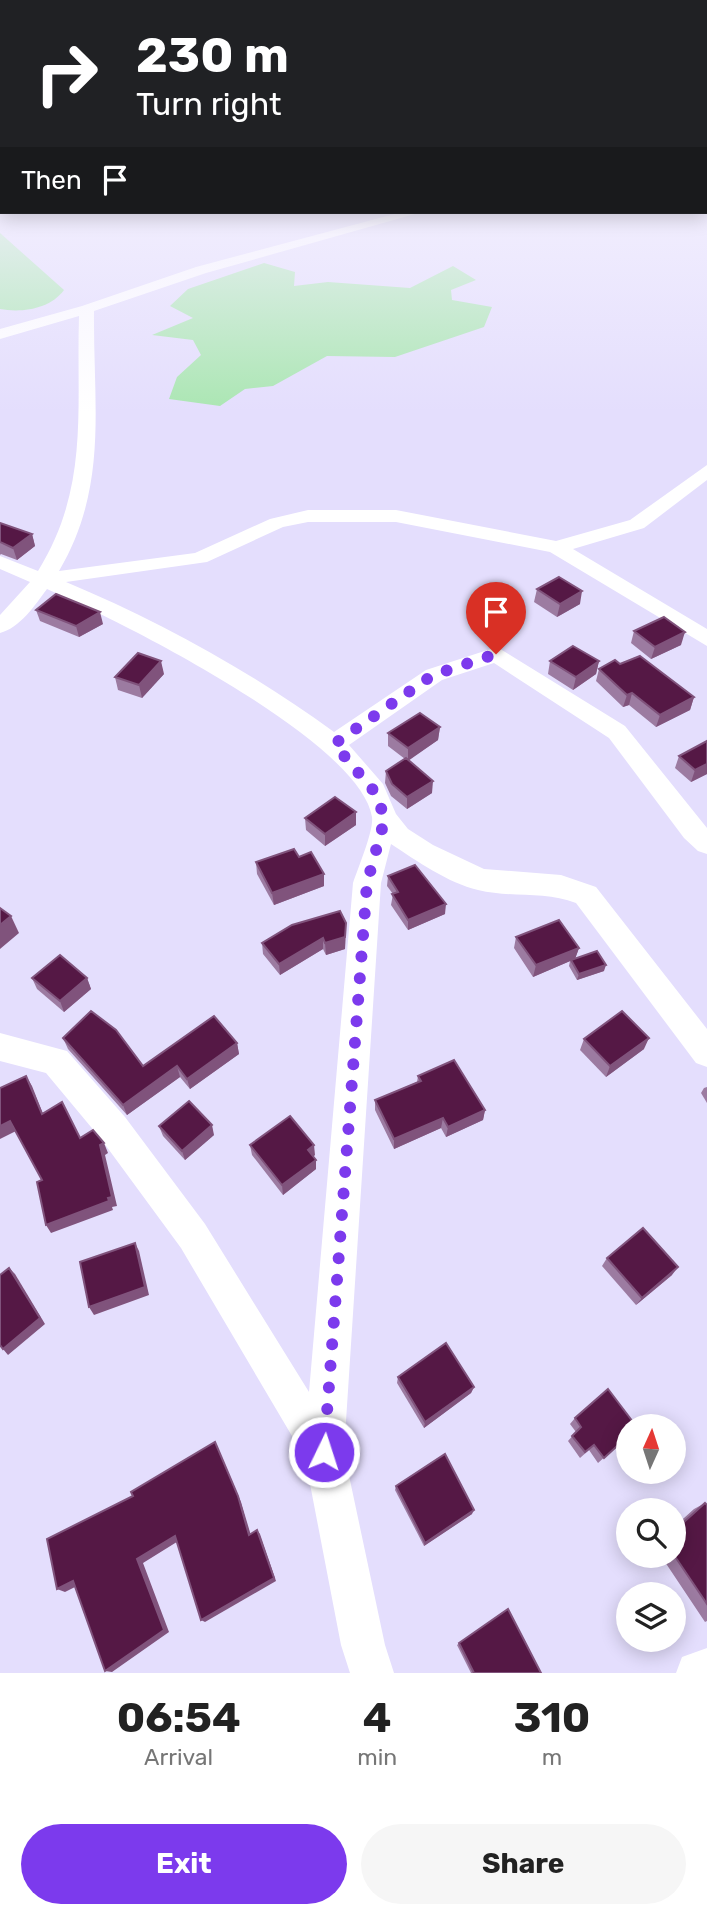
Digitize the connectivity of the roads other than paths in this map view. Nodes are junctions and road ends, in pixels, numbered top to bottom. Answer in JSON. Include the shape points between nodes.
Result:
{"nodes":[{"id":1,"x":249,"y":257,"type":"edge"},
{"id":2,"x":87,"y":309,"type":"junction"},
{"id":3,"x":0,"y":334,"type":"edge"},
{"id":4,"x":707,"y":471,"type":"edge"},
{"id":5,"x":556,"y":547,"type":"junction"},
{"id":6,"x":0,"y":562,"type":"edge"},
{"id":7,"x":44,"y":579,"type":"junction"},
{"id":8,"x":0,"y":626,"type":"edge"},
{"id":9,"x":707,"y":639,"type":"edge"},
{"id":10,"x":334,"y":744,"type":"junction"},
{"id":11,"x":385,"y":818,"type":"junction"},
{"id":12,"x":707,"y":844,"type":"edge"},
{"id":13,"x":0,"y":1047,"type":"edge"},
{"id":14,"x":707,"y":1053,"type":"edge"},
{"id":15,"x":324,"y":1452,"type":"junction"},
{"id":16,"x":707,"y":1670,"type":"edge"},
{"id":17,"x":372,"y":1673,"type":"edge"},
{"id":18,"x":698,"y":1673,"type":"edge"}],
"edges":[{"from":1,"to":2,"type":"street"},
{"from":2,"to":3,"type":"street"},
{"from":2,"to":7,"type":"street","via":[[84,349],[89,444],[84,494],[72,531]]},
{"from":4,"to":5,"type":"street","via":[[637,524]]},
{"from":5,"to":7,"type":"street","via":[[396,516],[308,516],[277,523],[200,558]]},
{"from":5,"to":9,"type":"street"},
{"from":6,"to":7,"type":"street"},
{"from":7,"to":8,"type":"street"},
{"from":7,"to":10,"type":"street","via":[[118,612],[223,670]]},
{"from":10,"to":11,"type":"street","via":[[374,791]]},
{"from":10,"to":12,"type":"street","via":[[433,675],[496,654],[617,732]]},
{"from":11,"to":14,"type":"street","via":[[408,842],[480,880],[561,886],[586,895]]},
{"from":11,"to":15,"type":"street","via":[[367,883]]},
{"from":13,"to":15,"type":"street","via":[[56,1061],[113,1128],[193,1236]]},
{"from":15,"to":17,"type":"street"},
{"from":16,"to":18,"type":"street"}]}
